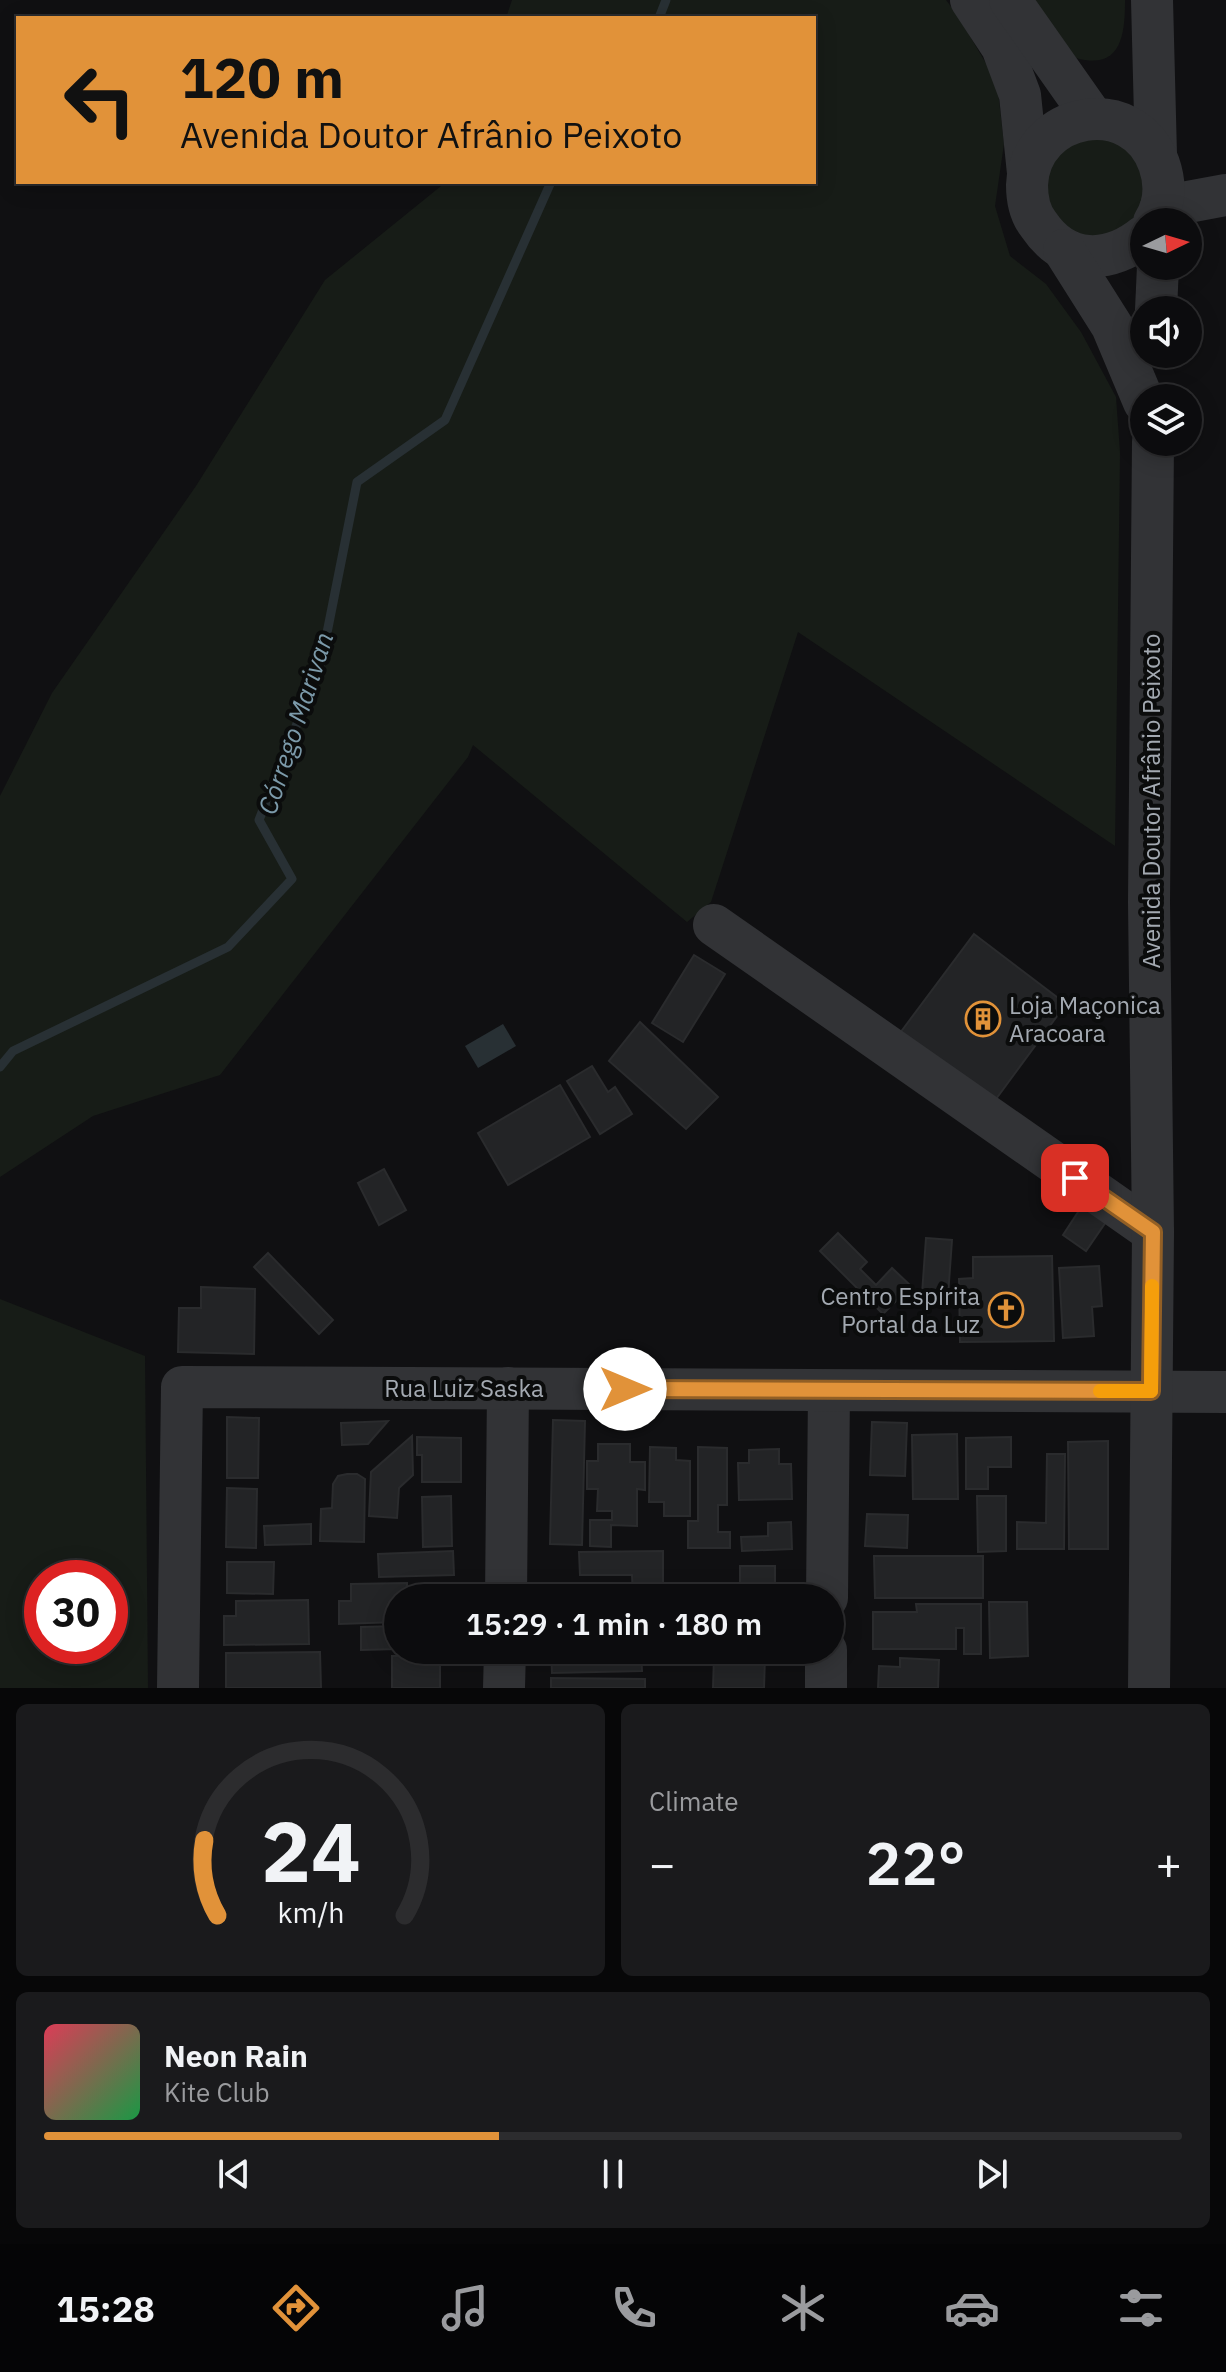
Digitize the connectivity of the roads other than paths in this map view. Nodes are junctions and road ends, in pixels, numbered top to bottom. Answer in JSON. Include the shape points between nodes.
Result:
{"nodes":[{"id":1,"x":971,"y":0,"type":"edge"},
{"id":2,"x":1010,"y":0,"type":"edge"},
{"id":3,"x":1152,"y":0,"type":"edge"},
{"id":4,"x":1152,"y":58,"type":"junction"},
{"id":5,"x":1097,"y":118,"type":"junction"},
{"id":6,"x":1028,"y":173,"type":"junction"},
{"id":7,"x":1226,"y":188,"type":"edge"},
{"id":8,"x":1226,"y":195,"type":"edge"},
{"id":9,"x":1156,"y":204,"type":"edge"},
{"id":10,"x":1064,"y":250,"type":"junction"},
{"id":11,"x":1136,"y":384,"type":"edge"},
{"id":12,"x":1153,"y":456,"type":"edge"},
{"id":13,"x":714,"y":925,"type":"dead end"},
{"id":14,"x":1153,"y":1232,"type":"junction"},
{"id":15,"x":508,"y":1388,"type":"junction"},
{"id":16,"x":829,"y":1391,"type":"junction"},
{"id":17,"x":1151,"y":1391,"type":"junction"},
{"id":18,"x":1226,"y":1392,"type":"edge"},
{"id":19,"x":506,"y":1584,"type":"edge"},
{"id":20,"x":827,"y":1584,"type":"edge"},
{"id":21,"x":505,"y":1664,"type":"edge"},
{"id":22,"x":826,"y":1664,"type":"edge"},
{"id":23,"x":178,"y":1688,"type":"edge"},
{"id":24,"x":504,"y":1688,"type":"edge"},
{"id":25,"x":826,"y":1688,"type":"edge"},
{"id":26,"x":1149,"y":1688,"type":"edge"}],
"edges":[{"from":1,"to":6,"type":"street","via":[[1002,47],[1020,95]]},
{"from":2,"to":5,"type":"street"},
{"from":3,"to":4,"type":"street"},
{"from":4,"to":5,"type":"street"},
{"from":4,"to":9,"type":"street"},
{"from":5,"to":6,"type":"street","via":[[1071,123],[1051,135],[1036,152]]},
{"from":5,"to":9,"type":"street","via":[[1130,128],[1145,140]]},
{"from":6,"to":10,"type":"street","via":[[1033,217]]},
{"from":7,"to":9,"type":"street"},
{"from":8,"to":9,"type":"street"},
{"from":9,"to":10,"type":"street","via":[[1130,247],[1109,255]]},
{"from":10,"to":11,"type":"street","via":[[1112,326]]},
{"from":12,"to":14,"type":"street","name":"Avenida Doutor Afrânio Peixoto"},
{"from":13,"to":14,"type":"street"},
{"from":14,"to":17,"type":"street","name":"Avenida Doutor Afrânio Peixoto"},
{"from":15,"to":16,"type":"street","name":"Rua Luiz Saska"},
{"from":15,"to":19,"type":"street"},
{"from":15,"to":23,"type":"street","name":"Rua Luiz Saska","via":[[182,1387]]},
{"from":16,"to":17,"type":"street","name":"Rua Luiz Saska"},
{"from":16,"to":20,"type":"street"},
{"from":17,"to":18,"type":"street","name":"Rua Luiz Saska"},
{"from":17,"to":26,"type":"street","name":"Avenida Doutor Afrânio Peixoto"},
{"from":21,"to":24,"type":"street"},
{"from":22,"to":25,"type":"street"}]}
